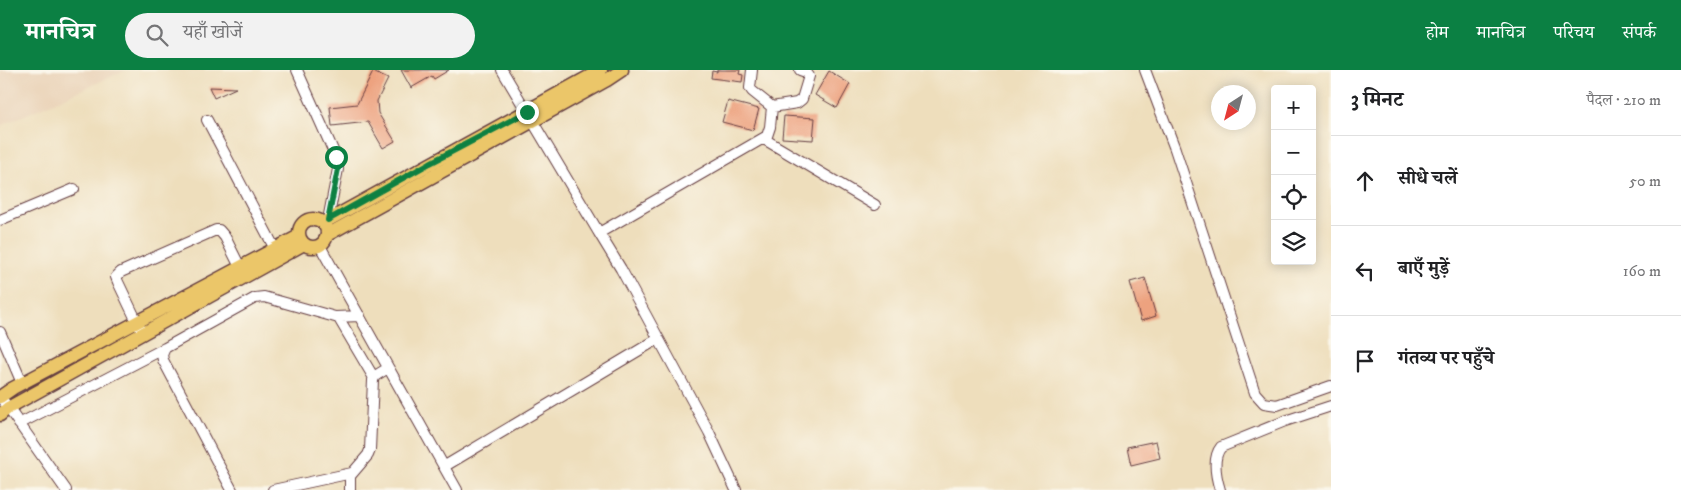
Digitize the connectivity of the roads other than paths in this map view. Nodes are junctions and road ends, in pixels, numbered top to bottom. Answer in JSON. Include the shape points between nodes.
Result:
{"nodes":[{"id":1,"x":297,"y":70,"type":"edge"},
{"id":2,"x":502,"y":70,"type":"edge"},
{"id":3,"x":622,"y":70,"type":"edge"},
{"id":4,"x":752,"y":70,"type":"edge"},
{"id":5,"x":800,"y":70,"type":"edge"},
{"id":6,"x":1145,"y":70,"type":"edge"},
{"id":7,"x":603,"y":74,"type":"edge"},
{"id":8,"x":772,"y":107,"type":"junction"},
{"id":9,"x":529,"y":117,"type":"junction"},
{"id":10,"x":207,"y":120,"type":"dead end"},
{"id":11,"x":764,"y":139,"type":"junction"},
{"id":12,"x":74,"y":189,"type":"dead end"},
{"id":13,"x":875,"y":205,"type":"dead end"},
{"id":14,"x":0,"y":220,"type":"edge"},
{"id":15,"x":324,"y":231,"type":"junction"},
{"id":16,"x":599,"y":232,"type":"junction"},
{"id":17,"x":301,"y":240,"type":"junction"},
{"id":18,"x":275,"y":249,"type":"junction"},
{"id":19,"x":240,"y":267,"type":"junction"},
{"id":20,"x":360,"y":316,"type":"junction"},
{"id":21,"x":338,"y":317,"type":"junction"},
{"id":22,"x":140,"y":327,"type":"junction"},
{"id":23,"x":0,"y":332,"type":"edge"},
{"id":24,"x":658,"y":339,"type":"junction"},
{"id":25,"x":165,"y":348,"type":"junction"},
{"id":26,"x":388,"y":368,"type":"junction"},
{"id":27,"x":374,"y":378,"type":"junction"},
{"id":28,"x":22,"y":383,"type":"junction"},
{"id":29,"x":1331,"y":386,"type":"edge"},
{"id":30,"x":0,"y":397,"type":"edge"},
{"id":31,"x":1331,"y":406,"type":"edge"},
{"id":32,"x":4,"y":411,"type":"edge"},
{"id":33,"x":20,"y":424,"type":"junction"},
{"id":34,"x":445,"y":466,"type":"junction"},
{"id":35,"x":352,"y":473,"type":"junction"},
{"id":36,"x":66,"y":490,"type":"edge"},
{"id":37,"x":232,"y":490,"type":"edge"},
{"id":38,"x":273,"y":490,"type":"edge"},
{"id":39,"x":350,"y":490,"type":"edge"},
{"id":40,"x":457,"y":490,"type":"edge"},
{"id":41,"x":736,"y":490,"type":"edge"},
{"id":42,"x":1220,"y":490,"type":"edge"}],
"edges":[{"from":1,"to":15,"type":"lane","via":[[336,157],[338,169]]},
{"from":2,"to":9,"type":"lane"},
{"from":3,"to":7,"type":"main road"},
{"from":4,"to":8,"type":"lane","via":[[750,88]]},
{"from":5,"to":8,"type":"lane","via":[[809,76],[802,100]]},
{"from":6,"to":29,"type":"lane","via":[[1175,149],[1255,393],[1264,403],[1277,405]]},
{"from":7,"to":9,"type":"main road"},
{"from":8,"to":11,"type":"lane","via":[[769,133]]},
{"from":9,"to":15,"type":"main road"},
{"from":9,"to":16,"type":"lane"},
{"from":10,"to":18,"type":"lane"},
{"from":11,"to":13,"type":"lane"},
{"from":11,"to":16,"type":"lane"},
{"from":12,"to":14,"type":"lane"},
{"from":15,"to":17,"type":"main road","via":[[311,247]]},
{"from":15,"to":17,"type":"main road","via":[[315,220],[306,221],[300,227]]},
{"from":15,"to":20,"type":"lane"},
{"from":16,"to":24,"type":"lane"},
{"from":17,"to":18,"type":"main road"},
{"from":17,"to":22,"type":"main road"},
{"from":18,"to":19,"type":"main road"},
{"from":19,"to":22,"type":"main road"},
{"from":19,"to":22,"type":"lane","via":[[225,237],[216,230],[121,272],[116,277]]},
{"from":20,"to":21,"type":"lane"},
{"from":20,"to":26,"type":"lane"},
{"from":21,"to":25,"type":"lane","via":[[264,297],[254,298]]},
{"from":21,"to":27,"type":"lane"},
{"from":22,"to":28,"type":"main road"},
{"from":22,"to":32,"type":"main road"},
{"from":23,"to":28,"type":"lane"},
{"from":24,"to":34,"type":"lane"},
{"from":24,"to":41,"type":"lane","via":[[709,432]]},
{"from":25,"to":33,"type":"lane"},
{"from":25,"to":37,"type":"lane","via":[[163,360]]},
{"from":26,"to":27,"type":"lane"},
{"from":26,"to":34,"type":"lane"},
{"from":27,"to":35,"type":"lane","via":[[370,450]]},
{"from":28,"to":30,"type":"main road"},
{"from":30,"to":32,"type":"lane"},
{"from":31,"to":42,"type":"lane","via":[[1221,447],[1216,453]]},
{"from":32,"to":33,"type":"lane"},
{"from":33,"to":36,"type":"lane"},
{"from":34,"to":40,"type":"lane"},
{"from":35,"to":38,"type":"lane"},
{"from":35,"to":39,"type":"lane"}]}
